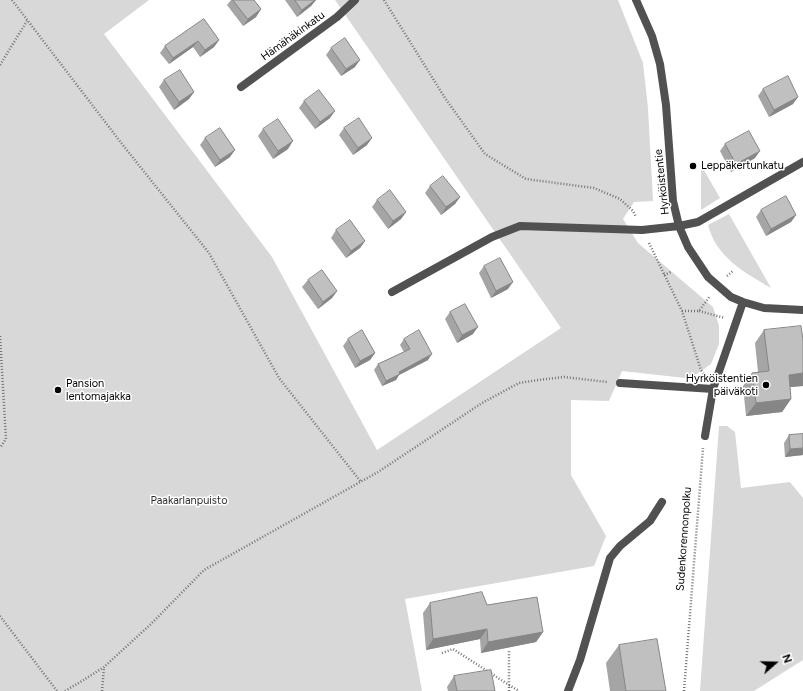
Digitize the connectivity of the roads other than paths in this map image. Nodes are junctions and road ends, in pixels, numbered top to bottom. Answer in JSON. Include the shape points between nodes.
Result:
{"nodes":[{"id":1,"x":355,"y":0,"type":"edge"},
{"id":2,"x":636,"y":0,"type":"edge"},
{"id":3,"x":242,"y":87,"type":"dead end"},
{"id":4,"x":803,"y":162,"type":"edge"},
{"id":5,"x":679,"y":226,"type":"junction"},
{"id":6,"x":392,"y":292,"type":"dead end"},
{"id":7,"x":742,"y":302,"type":"junction"},
{"id":8,"x":803,"y":310,"type":"edge"},
{"id":9,"x":620,"y":383,"type":"road end"},
{"id":10,"x":713,"y":389,"type":"junction"},
{"id":11,"x":705,"y":436,"type":"road end"},
{"id":12,"x":662,"y":502,"type":"dead end"},
{"id":13,"x":568,"y":691,"type":"edge"}],
"edges":[{"from":1,"to":3,"type":"street","name":"Hämähäkinkatu","via":[[337,17]]},
{"from":2,"to":5,"type":"street","name":"Hyrköistentie","via":[[652,36],[660,64],[666,105],[673,201]]},
{"from":4,"to":5,"type":"street","via":[[698,222]]},
{"from":5,"to":6,"type":"street","via":[[642,230],[520,226],[492,237]]},
{"from":5,"to":7,"type":"street","name":"Hyrköistentie","via":[[688,246],[708,277],[731,297]]},
{"from":7,"to":8,"type":"street","name":"Hyrköistentie","via":[[764,308]]},
{"from":7,"to":10,"type":"street"},
{"from":9,"to":10,"type":"street"},
{"from":10,"to":11,"type":"street"},
{"from":12,"to":13,"type":"street","via":[[650,521],[620,546],[610,558],[580,660]]}]}
